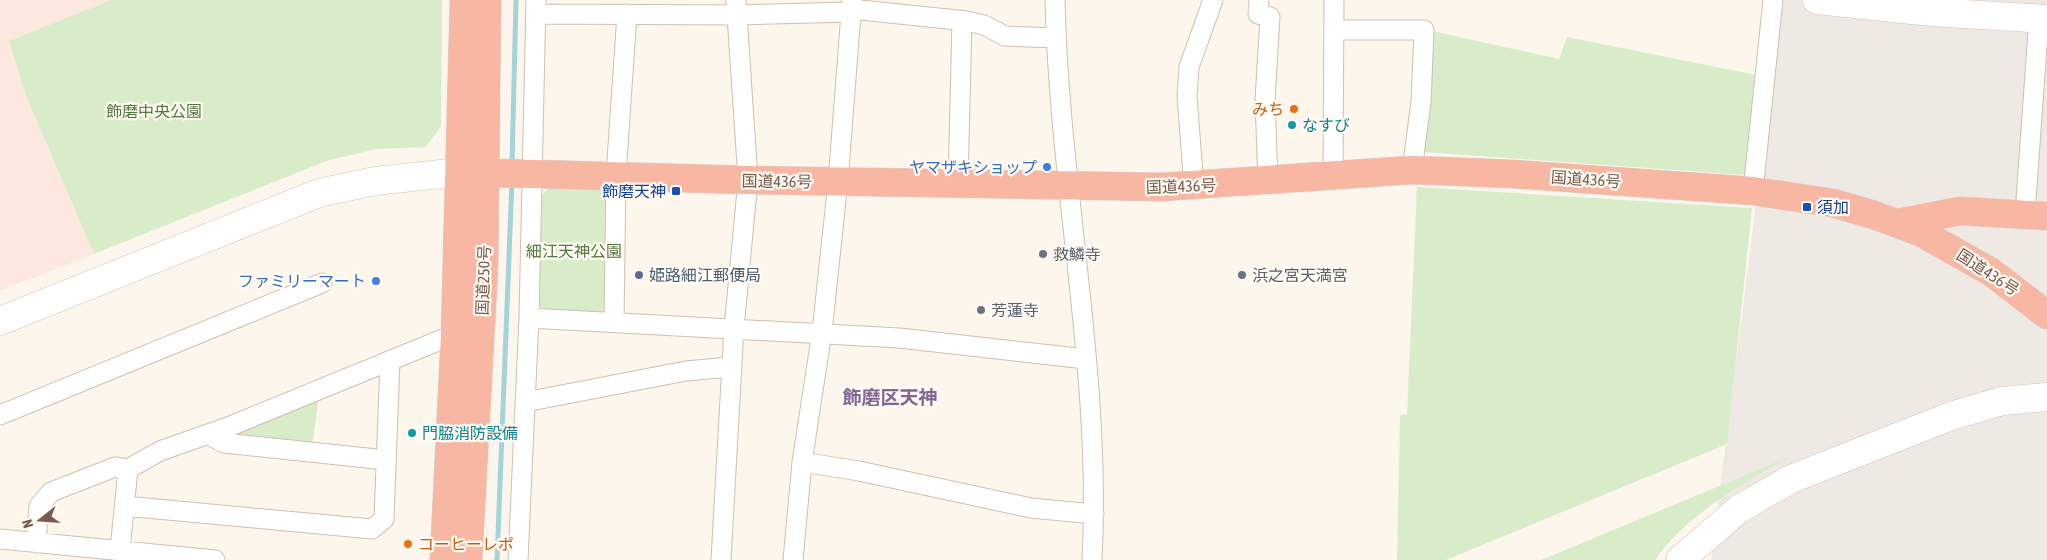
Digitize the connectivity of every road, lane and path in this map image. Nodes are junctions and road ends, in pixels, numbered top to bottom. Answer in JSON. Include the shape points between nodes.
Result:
{"nodes":[{"id":1,"x":464,"y":0,"type":"edge"},
{"id":2,"x":487,"y":0,"type":"edge"},
{"id":3,"x":1055,"y":0,"type":"edge"},
{"id":4,"x":1212,"y":0,"type":"edge"},
{"id":5,"x":1259,"y":0,"type":"edge"},
{"id":6,"x":1334,"y":0,"type":"edge"},
{"id":7,"x":1773,"y":0,"type":"edge"},
{"id":8,"x":1816,"y":0,"type":"edge"},
{"id":9,"x":536,"y":7,"type":"edge"},
{"id":10,"x":737,"y":7,"type":"edge"},
{"id":11,"x":852,"y":7,"type":"edge"},
{"id":12,"x":627,"y":14,"type":"junction"},
{"id":13,"x":2043,"y":19,"type":"edge"},
{"id":14,"x":962,"y":21,"type":"junction"},
{"id":15,"x":1335,"y":30,"type":"junction"},
{"id":16,"x":1056,"y":38,"type":"junction"},
{"id":17,"x":1412,"y":170,"type":"junction"},
{"id":18,"x":502,"y":172,"type":"junction"},
{"id":19,"x":1332,"y":174,"type":"junction"},
{"id":20,"x":616,"y":175,"type":"junction"},
{"id":21,"x":748,"y":180,"type":"junction"},
{"id":22,"x":1268,"y":181,"type":"junction"},
{"id":23,"x":838,"y":182,"type":"junction"},
{"id":24,"x":958,"y":184,"type":"junction"},
{"id":25,"x":1068,"y":186,"type":"junction"},
{"id":26,"x":1194,"y":187,"type":"junction"},
{"id":27,"x":1753,"y":191,"type":"junction"},
{"id":28,"x":2036,"y":215,"type":"edge"},
{"id":29,"x":1898,"y":223,"type":"junction"},
{"id":30,"x":322,"y":283,"type":"dead end"},
{"id":31,"x":2047,"y":315,"type":"edge"},
{"id":32,"x":529,"y":318,"type":"junction"},
{"id":33,"x":0,"y":321,"type":"edge"},
{"id":34,"x":614,"y":322,"type":"junction"},
{"id":35,"x":734,"y":328,"type":"junction"},
{"id":36,"x":822,"y":332,"type":"junction"},
{"id":37,"x":455,"y":334,"type":"junction"},
{"id":38,"x":1086,"y":359,"type":"junction"},
{"id":39,"x":390,"y":361,"type":"junction"},
{"id":40,"x":732,"y":367,"type":"junction"},
{"id":41,"x":2047,"y":397,"type":"edge"},
{"id":42,"x":524,"y":402,"type":"junction"},
{"id":43,"x":0,"y":415,"type":"edge"},
{"id":44,"x":207,"y":434,"type":"junction"},
{"id":45,"x":386,"y":460,"type":"junction"},
{"id":46,"x":802,"y":462,"type":"junction"},
{"id":47,"x":128,"y":469,"type":"junction"},
{"id":48,"x":125,"y":506,"type":"junction"},
{"id":49,"x":1094,"y":514,"type":"junction"},
{"id":50,"x":0,"y":539,"type":"edge"},
{"id":51,"x":36,"y":543,"type":"junction"},
{"id":52,"x":120,"y":550,"type":"junction"},
{"id":53,"x":215,"y":560,"type":"edge"},
{"id":54,"x":444,"y":560,"type":"edge"},
{"id":55,"x":468,"y":560,"type":"edge"},
{"id":56,"x":518,"y":560,"type":"edge"},
{"id":57,"x":721,"y":560,"type":"edge"},
{"id":58,"x":793,"y":560,"type":"edge"},
{"id":59,"x":1092,"y":560,"type":"edge"},
{"id":60,"x":1680,"y":560,"type":"edge"}],
"edges":[{"from":1,"to":18,"type":"highway","name":"国道250号"},
{"from":2,"to":18,"type":"highway","name":"国道250号"},
{"from":3,"to":16,"type":"street"},
{"from":4,"to":26,"type":"street","via":[[1189,67],[1187,96]]},
{"from":5,"to":22,"type":"street","via":[[1258,14],[1270,18],[1265,100]]},
{"from":6,"to":15,"type":"street"},
{"from":7,"to":27,"type":"street"},
{"from":8,"to":13,"type":"street"},
{"from":9,"to":12,"type":"street"},
{"from":9,"to":18,"type":"street"},
{"from":10,"to":11,"type":"street"},
{"from":10,"to":12,"type":"street"},
{"from":10,"to":21,"type":"street"},
{"from":11,"to":14,"type":"street"},
{"from":11,"to":23,"type":"street"},
{"from":12,"to":20,"type":"street"},
{"from":13,"to":28,"type":"street"},
{"from":14,"to":16,"type":"street","via":[[984,25],[1005,36]]},
{"from":14,"to":24,"type":"street"},
{"from":15,"to":17,"type":"street","via":[[1424,30],[1421,102]]},
{"from":15,"to":19,"type":"street"},
{"from":16,"to":25,"type":"street"},
{"from":17,"to":19,"type":"highway","name":"国道436号"},
{"from":17,"to":27,"type":"highway","name":"国道436号"},
{"from":18,"to":20,"type":"highway","name":"国道436号"},
{"from":18,"to":32,"type":"street"},
{"from":18,"to":33,"type":"street","via":[[375,181],[319,193]]},
{"from":18,"to":37,"type":"highway","name":"国道250号"},
{"from":18,"to":55,"type":"highway","name":"国道250号","via":[[484,266]]},
{"from":19,"to":22,"type":"highway","name":"国道436号"},
{"from":20,"to":21,"type":"highway","name":"国道436号"},
{"from":20,"to":34,"type":"street"},
{"from":21,"to":23,"type":"highway","name":"国道436号"},
{"from":21,"to":35,"type":"street"},
{"from":22,"to":26,"type":"highway","name":"国道436号"},
{"from":23,"to":24,"type":"highway","name":"国道436号"},
{"from":23,"to":36,"type":"street"},
{"from":24,"to":25,"type":"highway","name":"国道436号"},
{"from":25,"to":26,"type":"highway","name":"国道436号"},
{"from":25,"to":38,"type":"street"},
{"from":27,"to":29,"type":"highway","name":"国道436号","via":[[1833,203]]},
{"from":28,"to":29,"type":"highway","name":"国道436号","via":[[1960,211]]},
{"from":29,"to":31,"type":"highway","name":"国道436号","via":[[1970,259],[2012,286]]},
{"from":30,"to":43,"type":"street"},
{"from":32,"to":34,"type":"street"},
{"from":32,"to":42,"type":"street"},
{"from":34,"to":35,"type":"street"},
{"from":35,"to":36,"type":"street"},
{"from":35,"to":40,"type":"street"},
{"from":36,"to":38,"type":"street"},
{"from":36,"to":46,"type":"street"},
{"from":37,"to":39,"type":"street"},
{"from":37,"to":54,"type":"highway","name":"国道250号"},
{"from":38,"to":49,"type":"street"},
{"from":39,"to":44,"type":"street"},
{"from":39,"to":45,"type":"street"},
{"from":40,"to":42,"type":"street","via":[[686,372]]},
{"from":40,"to":57,"type":"street"},
{"from":41,"to":60,"type":"street","via":[[2002,401],[1951,416],[1790,479],[1739,508]]},
{"from":42,"to":56,"type":"street"},
{"from":44,"to":45,"type":"street","via":[[224,443]]},
{"from":44,"to":47,"type":"street","via":[[160,451]]},
{"from":45,"to":48,"type":"street","via":[[384,519],[372,529]]},
{"from":46,"to":49,"type":"street","via":[[1031,508]]},
{"from":46,"to":58,"type":"street"},
{"from":47,"to":48,"type":"street"},
{"from":47,"to":51,"type":"street","via":[[115,467],[51,492],[39,506]]},
{"from":48,"to":52,"type":"street"},
{"from":49,"to":59,"type":"street"},
{"from":50,"to":51,"type":"street"},
{"from":51,"to":52,"type":"street"},
{"from":52,"to":53,"type":"street"}]}
